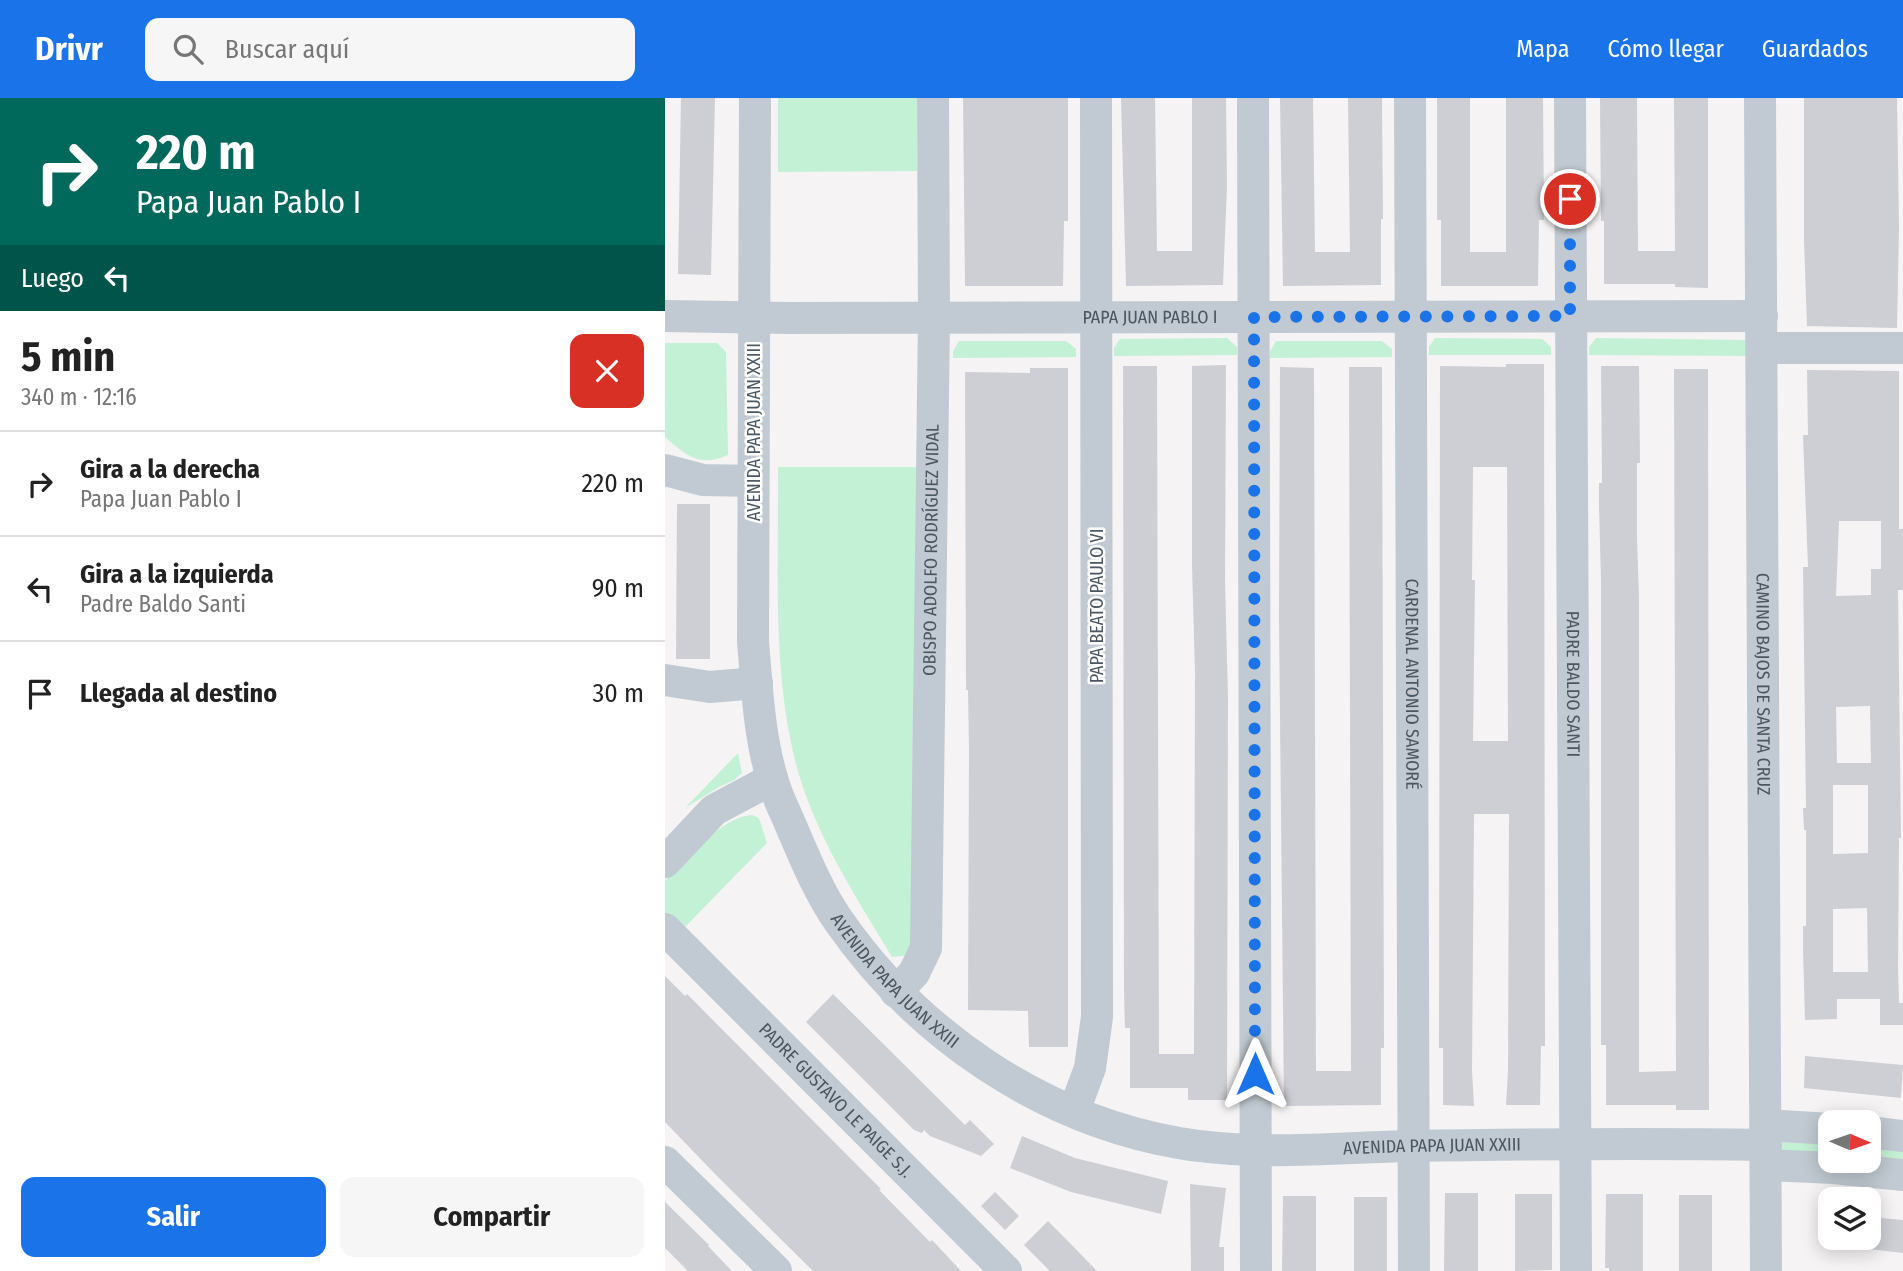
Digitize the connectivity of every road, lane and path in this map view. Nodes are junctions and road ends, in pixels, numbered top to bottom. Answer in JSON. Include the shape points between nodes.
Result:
{"nodes":[{"id":1,"x":755,"y":98,"type":"edge"},
{"id":2,"x":933,"y":98,"type":"edge"},
{"id":3,"x":1096,"y":98,"type":"edge"},
{"id":4,"x":1254,"y":98,"type":"edge"},
{"id":5,"x":1410,"y":98,"type":"edge"},
{"id":6,"x":1570,"y":98,"type":"edge"},
{"id":7,"x":1760,"y":98,"type":"edge"},
{"id":8,"x":665,"y":316,"type":"edge"},
{"id":9,"x":1570,"y":316,"type":"junction"},
{"id":10,"x":1762,"y":316,"type":"junction"},
{"id":11,"x":934,"y":317,"type":"junction"},
{"id":12,"x":1096,"y":317,"type":"junction"},
{"id":13,"x":1254,"y":317,"type":"junction"},
{"id":14,"x":1410,"y":317,"type":"junction"},
{"id":15,"x":755,"y":318,"type":"junction"},
{"id":16,"x":1762,"y":348,"type":"junction"},
{"id":17,"x":1903,"y":348,"type":"edge"},
{"id":18,"x":665,"y":470,"type":"edge"},
{"id":19,"x":753,"y":481,"type":"junction"},
{"id":20,"x":665,"y":680,"type":"edge"},
{"id":21,"x":757,"y":683,"type":"junction"},
{"id":22,"x":772,"y":779,"type":"junction"},
{"id":23,"x":665,"y":862,"type":"edge"},
{"id":24,"x":665,"y":929,"type":"edge"},
{"id":25,"x":896,"y":992,"type":"junction"},
{"id":26,"x":1074,"y":1111,"type":"junction"},
{"id":27,"x":1818,"y":1132,"type":"edge"},
{"id":28,"x":1881,"y":1133,"type":"edge"},
{"id":29,"x":1903,"y":1136,"type":"edge"},
{"id":30,"x":1574,"y":1144,"type":"junction"},
{"id":31,"x":1766,"y":1145,"type":"junction"},
{"id":32,"x":1413,"y":1146,"type":"junction"},
{"id":33,"x":1256,"y":1149,"type":"junction"},
{"id":34,"x":665,"y":1163,"type":"edge"},
{"id":35,"x":1903,"y":1175,"type":"edge"},
{"id":36,"x":776,"y":1271,"type":"edge"},
{"id":37,"x":1006,"y":1271,"type":"edge"},
{"id":38,"x":1256,"y":1271,"type":"edge"},
{"id":39,"x":1414,"y":1271,"type":"edge"},
{"id":40,"x":1576,"y":1271,"type":"edge"},
{"id":41,"x":1766,"y":1271,"type":"edge"}],
"edges":[{"from":1,"to":15,"type":"street","name":"AVENIDA PAPA JUAN XXIII"},
{"from":2,"to":11,"type":"street","name":"OBISPO ADOLFO RODRÍGUEZ VIDAL"},
{"from":3,"to":12,"type":"street","name":"PAPA BEATO PAULO VI"},
{"from":4,"to":13,"type":"street"},
{"from":5,"to":14,"type":"street","name":"CARDENAL ANTONIO SAMORÉ"},
{"from":6,"to":9,"type":"street","name":"PADRE BALDO SANTI"},
{"from":7,"to":10,"type":"street","name":"CAMINO BAJOS DE SANTA CRUZ"},
{"from":8,"to":15,"type":"street","name":"PAPA JUAN PABLO I"},
{"from":9,"to":10,"type":"street","name":"PAPA JUAN PABLO I"},
{"from":9,"to":14,"type":"street","name":"PAPA JUAN PABLO I"},
{"from":9,"to":30,"type":"street","name":"PADRE BALDO SANTI"},
{"from":10,"to":16,"type":"street","name":"CAMINO BAJOS DE SANTA CRUZ"},
{"from":11,"to":12,"type":"street","name":"PAPA JUAN PABLO I"},
{"from":11,"to":15,"type":"street","name":"PAPA JUAN PABLO I"},
{"from":11,"to":25,"type":"street","name":"OBISPO ADOLFO RODRÍGUEZ VIDAL","via":[[926,948],[914,973]]},
{"from":12,"to":13,"type":"street","name":"PAPA JUAN PABLO I"},
{"from":12,"to":26,"type":"street","name":"PAPA BEATO PAULO VI","via":[[1097,1017],[1090,1068]]},
{"from":13,"to":14,"type":"street","name":"PAPA JUAN PABLO I"},
{"from":13,"to":33,"type":"street"},
{"from":14,"to":32,"type":"street","name":"CARDENAL ANTONIO SAMORÉ"},
{"from":15,"to":19,"type":"street","name":"AVENIDA PAPA JUAN XXIII"},
{"from":16,"to":17,"type":"street"},
{"from":16,"to":31,"type":"street","name":"CAMINO BAJOS DE SANTA CRUZ"},
{"from":18,"to":19,"type":"street","via":[[703,480]]},
{"from":19,"to":21,"type":"street","name":"AVENIDA PAPA JUAN XXIII"},
{"from":20,"to":21,"type":"street","via":[[710,687]]},
{"from":21,"to":22,"type":"street","name":"AVENIDA PAPA JUAN XXIII"},
{"from":22,"to":23,"type":"street","via":[[715,810]]},
{"from":22,"to":25,"type":"street","name":"AVENIDA PAPA JUAN XXIII","via":[[809,870],[836,918]]},
{"from":24,"to":37,"type":"street","name":"PADRE GUSTAVO LE PAIGE S.J."},
{"from":25,"to":26,"type":"street","name":"AVENIDA PAPA JUAN XXIII","via":[[976,1058],[1018,1086]]},
{"from":26,"to":33,"type":"street","name":"AVENIDA PAPA JUAN XXIII","via":[[1135,1133],[1181,1143]]},
{"from":27,"to":31,"type":"street"},
{"from":28,"to":29,"type":"street"},
{"from":30,"to":31,"type":"street","name":"AVENIDA PAPA JUAN XXIII"},
{"from":30,"to":32,"type":"street","name":"AVENIDA PAPA JUAN XXIII"},
{"from":30,"to":40,"type":"street","name":"PADRE BALDO SANTI"},
{"from":31,"to":35,"type":"street","via":[[1833,1167]]},
{"from":31,"to":41,"type":"street","name":"CAMINO BAJOS DE SANTA CRUZ"},
{"from":32,"to":33,"type":"street","name":"AVENIDA PAPA JUAN XXIII"},
{"from":32,"to":39,"type":"street","name":"CARDENAL ANTONIO SAMORÉ"},
{"from":33,"to":38,"type":"street"},
{"from":34,"to":36,"type":"street"}]}
